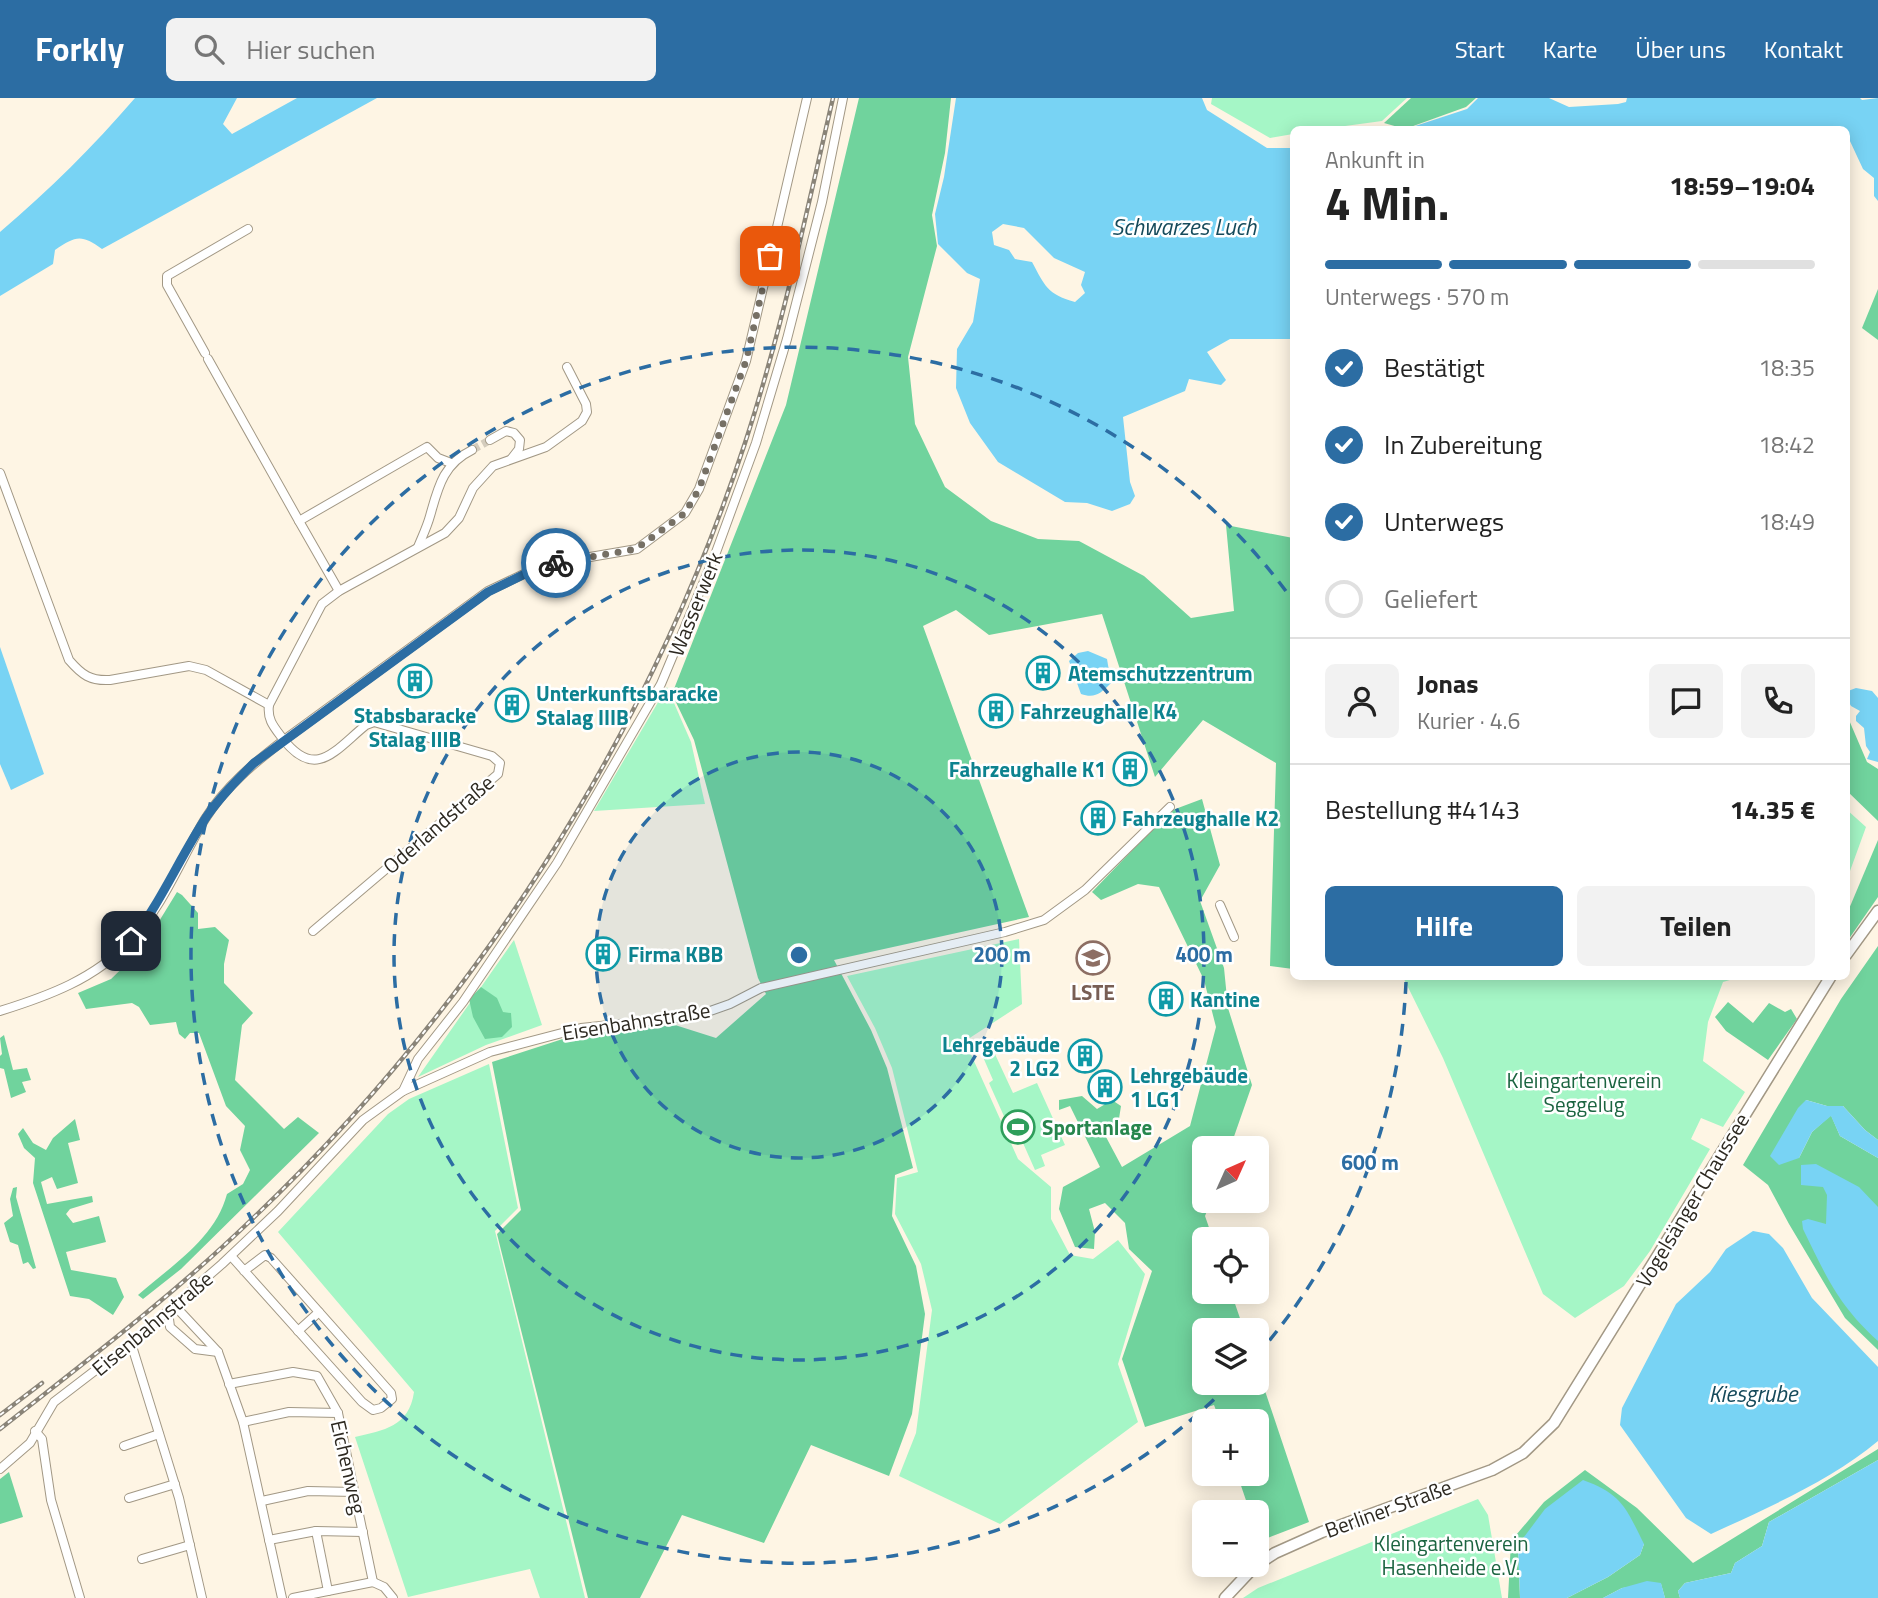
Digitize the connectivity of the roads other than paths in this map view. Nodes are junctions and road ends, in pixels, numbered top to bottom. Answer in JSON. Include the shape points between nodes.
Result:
{"nodes":[{"id":1,"x":807,"y":98,"type":"edge"},
{"id":2,"x":844,"y":98,"type":"edge"},
{"id":3,"x":248,"y":229,"type":"dead end"},
{"id":4,"x":567,"y":367,"type":"dead end"},
{"id":5,"x":490,"y":440,"type":"tunnel mouth"},
{"id":6,"x":472,"y":450,"type":"tunnel mouth"},
{"id":7,"x":512,"y":458,"type":"junction"},
{"id":8,"x":451,"y":463,"type":"junction"},
{"id":9,"x":0,"y":473,"type":"edge"},
{"id":10,"x":299,"y":521,"type":"junction"},
{"id":11,"x":418,"y":548,"type":"junction"},
{"id":12,"x":339,"y":591,"type":"junction"},
{"id":13,"x":269,"y":705,"type":"junction"},
{"id":14,"x":284,"y":740,"type":"junction"},
{"id":15,"x":1170,"y":807,"type":"dead end"},
{"id":16,"x":1220,"y":905,"type":"dead end"},
{"id":17,"x":1878,"y":911,"type":"edge"},
{"id":18,"x":313,"y":931,"type":"dead end"},
{"id":19,"x":1234,"y":937,"type":"dead end"},
{"id":20,"x":1850,"y":950,"type":"edge"},
{"id":21,"x":1830,"y":980,"type":"edge"},
{"id":22,"x":0,"y":1011,"type":"edge"},
{"id":23,"x":403,"y":1091,"type":"junction"},
{"id":24,"x":231,"y":1256,"type":"junction"},
{"id":25,"x":244,"y":1271,"type":"junction"},
{"id":26,"x":171,"y":1308,"type":"junction"},
{"id":27,"x":319,"y":1312,"type":"junction"},
{"id":28,"x":298,"y":1331,"type":"junction"},
{"id":29,"x":131,"y":1343,"type":"junction"},
{"id":30,"x":218,"y":1353,"type":"junction"},
{"id":31,"x":229,"y":1384,"type":"junction"},
{"id":32,"x":338,"y":1413,"type":"junction"},
{"id":33,"x":243,"y":1422,"type":"junction"},
{"id":34,"x":1554,"y":1423,"type":"joint"},
{"id":35,"x":36,"y":1431,"type":"junction"},
{"id":36,"x":159,"y":1434,"type":"junction"},
{"id":37,"x":124,"y":1446,"type":"dead end"},
{"id":38,"x":0,"y":1469,"type":"edge"},
{"id":39,"x":175,"y":1484,"type":"junction"},
{"id":40,"x":354,"y":1492,"type":"junction"},
{"id":41,"x":129,"y":1498,"type":"dead end"},
{"id":42,"x":262,"y":1501,"type":"junction"},
{"id":43,"x":316,"y":1531,"type":"junction"},
{"id":44,"x":363,"y":1532,"type":"junction"},
{"id":45,"x":270,"y":1540,"type":"junction"},
{"id":46,"x":190,"y":1545,"type":"junction"},
{"id":47,"x":142,"y":1559,"type":"dead end"},
{"id":48,"x":373,"y":1581,"type":"junction"},
{"id":49,"x":328,"y":1591,"type":"junction"},
{"id":50,"x":80,"y":1598,"type":"edge"},
{"id":51,"x":202,"y":1598,"type":"edge"},
{"id":52,"x":282,"y":1598,"type":"edge"},
{"id":53,"x":293,"y":1598,"type":"edge"},
{"id":54,"x":393,"y":1598,"type":"edge"},
{"id":55,"x":1225,"y":1598,"type":"edge"}],
"edges":[{"from":1,"to":14,"type":"street","via":[[746,361],[699,489],[685,513],[636,549],[543,565],[488,592]]},
{"from":2,"to":23,"type":"street","name":"Wasserwerk","via":[[822,202],[756,443],[661,684],[557,863],[463,1002],[418,1059]]},
{"from":3,"to":10,"type":"street","via":[[167,276],[167,285]]},
{"from":4,"to":7,"type":"street","via":[[586,404],[582,421],[546,447]]},
{"from":5,"to":7,"type":"street","via":[[506,431],[514,433],[520,440]]},
{"from":6,"to":8,"type":"street"},
{"from":7,"to":11,"type":"street","via":[[493,466],[473,488],[459,518],[445,533]]},
{"from":8,"to":10,"type":"street","via":[[427,447]]},
{"from":8,"to":11,"type":"street","via":[[440,481]]},
{"from":9,"to":13,"type":"street","via":[[69,660],[83,677],[110,680],[189,666],[206,670]]},
{"from":10,"to":12,"type":"street"},
{"from":11,"to":12,"type":"street"},
{"from":12,"to":13,"type":"street","via":[[322,604]]},
{"from":13,"to":14,"type":"street","name":"Oderlandstraße","via":[[268,715]]},
{"from":14,"to":18,"type":"street","name":"Oderlandstraße","via":[[304,759],[315,761],[374,722],[492,756],[500,763],[498,774]]},
{"from":14,"to":22,"type":"street","via":[[254,763],[206,817],[151,916],[131,941],[92,973],[61,990]]},
{"from":15,"to":23,"type":"street","name":"Eisenbahnstraße","via":[[1085,890],[1039,922],[761,988],[696,1016],[581,1028],[490,1052]]},
{"from":16,"to":19,"type":"street"},
{"from":17,"to":20,"type":"main road"},
{"from":21,"to":34,"type":"main road","name":"Vogelsänger Chaussee"},
{"from":23,"to":24,"type":"street","name":"Eisenbahnstraße","via":[[363,1120]]},
{"from":24,"to":25,"type":"street"},
{"from":24,"to":26,"type":"street","name":"Eisenbahnstraße"},
{"from":25,"to":27,"type":"street","via":[[258,1257],[271,1258]]},
{"from":25,"to":28,"type":"street"},
{"from":26,"to":29,"type":"street","name":"Eisenbahnstraße"},
{"from":26,"to":30,"type":"street"},
{"from":26,"to":30,"type":"street","via":[[170,1328],[195,1349]]},
{"from":27,"to":28,"type":"street"},
{"from":27,"to":28,"type":"street","via":[[391,1393],[382,1408],[373,1410],[362,1402]]},
{"from":29,"to":35,"type":"street","name":"Eisenbahnstraße","via":[[54,1402]]},
{"from":29,"to":36,"type":"street"},
{"from":30,"to":31,"type":"street"},
{"from":31,"to":32,"type":"street","name":"Eichenweg","via":[[293,1372],[317,1376]]},
{"from":31,"to":33,"type":"street"},
{"from":32,"to":33,"type":"street","via":[[289,1412]]},
{"from":32,"to":40,"type":"street","name":"Eichenweg"},
{"from":33,"to":42,"type":"street"},
{"from":34,"to":55,"type":"main road","name":"Berliner Straße","via":[[1523,1453],[1492,1470],[1275,1553],[1255,1566]]},
{"from":35,"to":38,"type":"street","name":"Eisenbahnstraße","via":[[30,1443]]},
{"from":35,"to":50,"type":"street","via":[[42,1439],[51,1500]]},
{"from":36,"to":37,"type":"street"},
{"from":36,"to":39,"type":"street"},
{"from":39,"to":41,"type":"street"},
{"from":39,"to":46,"type":"street"},
{"from":40,"to":42,"type":"street","via":[[308,1491]]},
{"from":40,"to":44,"type":"street","name":"Eichenweg"},
{"from":42,"to":45,"type":"street"},
{"from":43,"to":44,"type":"street"},
{"from":43,"to":45,"type":"street"},
{"from":43,"to":49,"type":"street"},
{"from":44,"to":48,"type":"street","name":"Eichenweg"},
{"from":45,"to":52,"type":"street"},
{"from":46,"to":47,"type":"street"},
{"from":46,"to":51,"type":"street"},
{"from":48,"to":49,"type":"street"},
{"from":48,"to":54,"type":"street"},
{"from":49,"to":53,"type":"street"}]}
